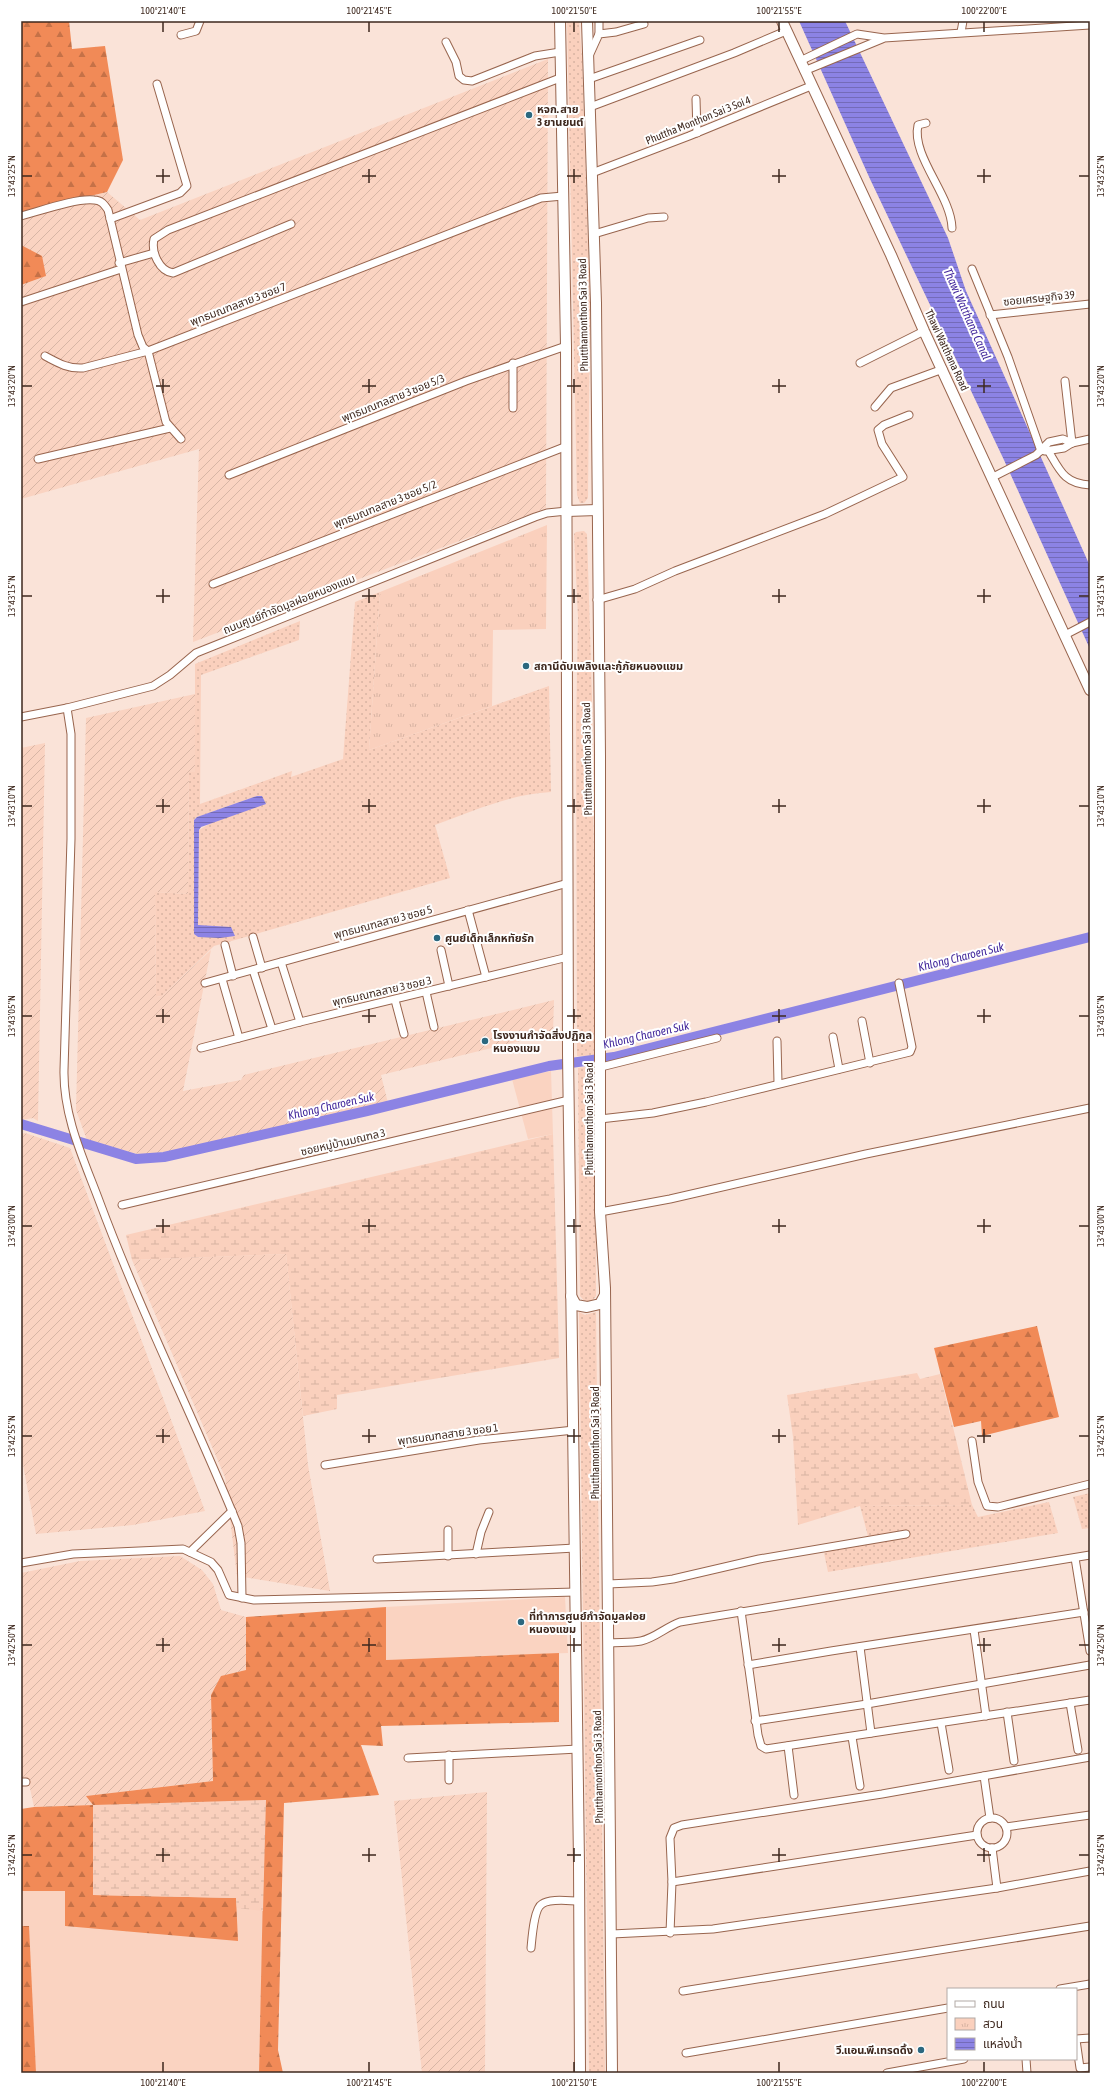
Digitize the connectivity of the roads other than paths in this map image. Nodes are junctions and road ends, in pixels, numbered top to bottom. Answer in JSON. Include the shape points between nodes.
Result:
{"nodes":[{"id":1,"x":200,"y":21,"type":"edge"},
{"id":2,"x":560,"y":21,"type":"edge"},
{"id":3,"x":587,"y":21,"type":"edge"},
{"id":4,"x":599,"y":21,"type":"edge"},
{"id":5,"x":782,"y":21,"type":"edge"},
{"id":6,"x":963,"y":21,"type":"edge"},
{"id":7,"x":644,"y":24,"type":"dead end"},
{"id":8,"x":1090,"y":25,"type":"edge"},
{"id":9,"x":786,"y":31,"type":"junction"},
{"id":10,"x":961,"y":32,"type":"junction"},
{"id":11,"x":599,"y":34,"type":"junction"},
{"id":12,"x":181,"y":35,"type":"dead end"},
{"id":13,"x":884,"y":38,"type":"junction"},
{"id":14,"x":700,"y":40,"type":"dead end"},
{"id":15,"x":446,"y":42,"type":"dead end"},
{"id":16,"x":560,"y":52,"type":"junction"},
{"id":17,"x":588,"y":58,"type":"junction"},
{"id":18,"x":802,"y":66,"type":"junction"},
{"id":19,"x":560,"y":78,"type":"junction"},
{"id":20,"x":589,"y":78,"type":"junction"},
{"id":21,"x":158,"y":84,"type":"dead end"},
{"id":22,"x":811,"y":86,"type":"junction"},
{"id":23,"x":696,"y":99,"type":"dead end"},
{"id":24,"x":590,"y":107,"type":"junction"},
{"id":25,"x":926,"y":123,"type":"dead end"},
{"id":26,"x":697,"y":133,"type":"junction"},
{"id":27,"x":592,"y":173,"type":"junction"},
{"id":28,"x":564,"y":196,"type":"junction"},
{"id":29,"x":21,"y":216,"type":"edge"},
{"id":30,"x":664,"y":217,"type":"dead end"},
{"id":31,"x":110,"y":219,"type":"junction"},
{"id":32,"x":291,"y":224,"type":"dead end"},
{"id":33,"x":952,"y":228,"type":"dead end"},
{"id":34,"x":594,"y":234,"type":"junction"},
{"id":35,"x":154,"y":253,"type":"junction"},
{"id":36,"x":120,"y":266,"type":"junction"},
{"id":37,"x":972,"y":269,"type":"dead end"},
{"id":38,"x":21,"y":302,"type":"edge"},
{"id":39,"x":1090,"y":304,"type":"edge"},
{"id":40,"x":990,"y":315,"type":"junction"},
{"id":41,"x":924,"y":331,"type":"junction"},
{"id":42,"x":566,"y":346,"type":"junction"},
{"id":43,"x":148,"y":351,"type":"junction"},
{"id":44,"x":45,"y":356,"type":"dead end"},
{"id":45,"x":513,"y":363,"type":"junction"},
{"id":46,"x":860,"y":363,"type":"dead end"},
{"id":47,"x":943,"y":369,"type":"junction"},
{"id":48,"x":1064,"y":381,"type":"dead end"},
{"id":49,"x":875,"y":407,"type":"dead end"},
{"id":50,"x":513,"y":408,"type":"dead end"},
{"id":51,"x":909,"y":415,"type":"dead end"},
{"id":52,"x":170,"y":428,"type":"junction"},
{"id":53,"x":181,"y":439,"type":"dead end"},
{"id":54,"x":1090,"y":439,"type":"edge"},
{"id":55,"x":1072,"y":443,"type":"junction"},
{"id":56,"x":567,"y":446,"type":"junction"},
{"id":57,"x":1049,"y":452,"type":"junction"},
{"id":58,"x":1039,"y":453,"type":"junction"},
{"id":59,"x":38,"y":460,"type":"dead end"},
{"id":60,"x":229,"y":475,"type":"dead end"},
{"id":61,"x":992,"y":477,"type":"junction"},
{"id":62,"x":1090,"y":485,"type":"edge"},
{"id":63,"x":597,"y":510,"type":"junction"},
{"id":64,"x":567,"y":511,"type":"junction"},
{"id":65,"x":213,"y":584,"type":"dead end"},
{"id":66,"x":598,"y":600,"type":"junction"},
{"id":67,"x":1087,"y":623,"type":"edge"},
{"id":68,"x":1065,"y":635,"type":"junction"},
{"id":69,"x":1089,"y":687,"type":"edge"},
{"id":70,"x":67,"y":708,"type":"junction"},
{"id":71,"x":21,"y":717,"type":"edge"},
{"id":72,"x":568,"y":883,"type":"junction"},
{"id":73,"x":468,"y":910,"type":"junction"},
{"id":74,"x":252,"y":937,"type":"dead end"},
{"id":75,"x":225,"y":945,"type":"dead end"},
{"id":76,"x":440,"y":950,"type":"dead end"},
{"id":77,"x":568,"y":957,"type":"junction"},
{"id":78,"x":281,"y":962,"type":"junction"},
{"id":79,"x":262,"y":968,"type":"junction"},
{"id":80,"x":253,"y":970,"type":"junction"},
{"id":81,"x":233,"y":976,"type":"junction"},
{"id":82,"x":486,"y":977,"type":"junction"},
{"id":83,"x":222,"y":979,"type":"junction"},
{"id":84,"x":205,"y":984,"type":"dead end"},
{"id":85,"x":449,"y":986,"type":"junction"},
{"id":86,"x":899,"y":987,"type":"dead end"},
{"id":87,"x":426,"y":992,"type":"junction"},
{"id":88,"x":395,"y":1000,"type":"junction"},
{"id":89,"x":862,"y":1021,"type":"dead end"},
{"id":90,"x":300,"y":1022,"type":"junction"},
{"id":91,"x":434,"y":1027,"type":"dead end"},
{"id":92,"x":272,"y":1029,"type":"junction"},
{"id":93,"x":404,"y":1034,"type":"dead end"},
{"id":94,"x":833,"y":1037,"type":"dead end"},
{"id":95,"x":239,"y":1038,"type":"junction"},
{"id":96,"x":717,"y":1038,"type":"dead end"},
{"id":97,"x":777,"y":1041,"type":"dead end"},
{"id":98,"x":201,"y":1048,"type":"dead end"},
{"id":99,"x":601,"y":1061,"type":"junction"},
{"id":100,"x":870,"y":1063,"type":"junction"},
{"id":101,"x":839,"y":1069,"type":"junction"},
{"id":102,"x":778,"y":1083,"type":"junction"},
{"id":103,"x":569,"y":1100,"type":"junction"},
{"id":104,"x":1090,"y":1108,"type":"edge"},
{"id":105,"x":600,"y":1119,"type":"junction"},
{"id":106,"x":122,"y":1205,"type":"dead end"},
{"id":107,"x":600,"y":1212,"type":"junction"},
{"id":108,"x":606,"y":1295,"type":"junction"},
{"id":109,"x":572,"y":1296,"type":"junction"},
{"id":110,"x":574,"y":1430,"type":"junction"},
{"id":111,"x":972,"y":1441,"type":"dead end"},
{"id":112,"x":325,"y":1465,"type":"dead end"},
{"id":113,"x":1090,"y":1484,"type":"edge"},
{"id":114,"x":232,"y":1511,"type":"junction"},
{"id":115,"x":489,"y":1512,"type":"dead end"},
{"id":116,"x":448,"y":1530,"type":"dead end"},
{"id":117,"x":906,"y":1534,"type":"dead end"},
{"id":118,"x":575,"y":1548,"type":"junction"},
{"id":119,"x":190,"y":1552,"type":"junction"},
{"id":120,"x":476,"y":1554,"type":"junction"},
{"id":121,"x":1090,"y":1555,"type":"edge"},
{"id":122,"x":448,"y":1556,"type":"junction"},
{"id":123,"x":377,"y":1558,"type":"dead end"},
{"id":124,"x":1075,"y":1558,"type":"junction"},
{"id":125,"x":21,"y":1563,"type":"edge"},
{"id":126,"x":608,"y":1584,"type":"junction"},
{"id":127,"x":576,"y":1592,"type":"junction"},
{"id":128,"x":242,"y":1598,"type":"junction"},
{"id":129,"x":741,"y":1611,"type":"junction"},
{"id":130,"x":1084,"y":1612,"type":"junction"},
{"id":131,"x":974,"y":1630,"type":"junction"},
{"id":132,"x":609,"y":1643,"type":"junction"},
{"id":133,"x":860,"y":1646,"type":"junction"},
{"id":134,"x":1090,"y":1651,"type":"edge"},
{"id":135,"x":748,"y":1665,"type":"junction"},
{"id":136,"x":1090,"y":1665,"type":"edge"},
{"id":137,"x":982,"y":1685,"type":"junction"},
{"id":138,"x":1090,"y":1700,"type":"edge"},
{"id":139,"x":1070,"y":1703,"type":"junction"},
{"id":140,"x":867,"y":1704,"type":"junction"},
{"id":141,"x":1007,"y":1712,"type":"junction"},
{"id":142,"x":986,"y":1716,"type":"junction"},
{"id":143,"x":756,"y":1721,"type":"junction"},
{"id":144,"x":941,"y":1723,"type":"junction"},
{"id":145,"x":872,"y":1733,"type":"junction"},
{"id":146,"x":852,"y":1737,"type":"junction"},
{"id":147,"x":788,"y":1746,"type":"junction"},
{"id":148,"x":578,"y":1749,"type":"junction"},
{"id":149,"x":1078,"y":1750,"type":"dead end"},
{"id":150,"x":449,"y":1755,"type":"junction"},
{"id":151,"x":1090,"y":1757,"type":"edge"},
{"id":152,"x":408,"y":1758,"type":"dead end"},
{"id":153,"x":1014,"y":1761,"type":"dead end"},
{"id":154,"x":949,"y":1770,"type":"dead end"},
{"id":155,"x":984,"y":1776,"type":"junction"},
{"id":156,"x":449,"y":1780,"type":"dead end"},
{"id":157,"x":860,"y":1786,"type":"dead end"},
{"id":158,"x":794,"y":1795,"type":"dead end"},
{"id":159,"x":1090,"y":1815,"type":"edge"},
{"id":160,"x":990,"y":1818,"type":"junction"},
{"id":161,"x":1006,"y":1827,"type":"junction"},
{"id":162,"x":978,"y":1835,"type":"junction"},
{"id":163,"x":992,"y":1848,"type":"junction"},
{"id":164,"x":1090,"y":1872,"type":"edge"},
{"id":165,"x":672,"y":1882,"type":"junction"},
{"id":166,"x":997,"y":1888,"type":"junction"},
{"id":167,"x":579,"y":1901,"type":"junction"},
{"id":168,"x":1090,"y":1926,"type":"edge"},
{"id":169,"x":670,"y":1932,"type":"junction"},
{"id":170,"x":612,"y":1934,"type":"junction"},
{"id":171,"x":531,"y":1948,"type":"dead end"},
{"id":172,"x":1090,"y":1984,"type":"edge"},
{"id":173,"x":1066,"y":1988,"type":"edge"},
{"id":174,"x":683,"y":1991,"type":"dead end"},
{"id":175,"x":947,"y":2008,"type":"edge"},
{"id":176,"x":1090,"y":2038,"type":"edge"},
{"id":177,"x":1077,"y":2040,"type":"edge"},
{"id":178,"x":1077,"y":2048,"type":"edge"},
{"id":179,"x":686,"y":2053,"type":"dead end"},
{"id":180,"x":958,"y":2060,"type":"edge"},
{"id":181,"x":1026,"y":2060,"type":"edge"},
{"id":182,"x":1090,"y":2067,"type":"edge"},
{"id":183,"x":1080,"y":2070,"type":"edge"},
{"id":184,"x":580,"y":2073,"type":"edge"},
{"id":185,"x":612,"y":2073,"type":"edge"},
{"id":186,"x":887,"y":2073,"type":"edge"},
{"id":187,"x":1027,"y":2073,"type":"edge"}],
"edges":[{"from":1,"to":12,"type":"street","via":[[196,31]]},
{"from":2,"to":16,"type":"main road","name":"Phutthamonthon Sai 3 Road"},
{"from":3,"to":17,"type":"main road","name":"Phutthamonthon Sai 3 Road"},
{"from":4,"to":11,"type":"street"},
{"from":5,"to":9,"type":"main road","name":"Thawi Watthana Road"},
{"from":6,"to":10,"type":"street"},
{"from":7,"to":11,"type":"street"},
{"from":8,"to":10,"type":"street"},
{"from":9,"to":18,"type":"main road","name":"Thawi Watthana Road"},
{"from":9,"to":24,"type":"street","via":[[720,59]]},
{"from":10,"to":13,"type":"street"},
{"from":11,"to":17,"type":"street"},
{"from":13,"to":18,"type":"street","via":[[816,66]]},
{"from":13,"to":18,"type":"street","via":[[857,34],[812,56]]},
{"from":14,"to":20,"type":"street"},
{"from":15,"to":16,"type":"street","via":[[456,62],[459,76],[472,81],[535,56]]},
{"from":16,"to":19,"type":"main road","name":"Phutthamonthon Sai 3 Road"},
{"from":17,"to":20,"type":"main road","name":"Phutthamonthon Sai 3 Road"},
{"from":18,"to":22,"type":"main road","name":"Thawi Watthana Road"},
{"from":19,"to":28,"type":"main road","name":"Phutthamonthon Sai 3 Road"},
{"from":19,"to":35,"type":"street","via":[[158,234],[154,239]]},
{"from":20,"to":24,"type":"main road","name":"Phutthamonthon Sai 3 Road"},
{"from":21,"to":31,"type":"street","via":[[187,186],[180,193]]},
{"from":22,"to":26,"type":"street","name":"Phuttha Monthon Sai 3 Soi 4"},
{"from":22,"to":41,"type":"main road","name":"Thawi Watthana Road","via":[[894,261]]},
{"from":23,"to":26,"type":"street"},
{"from":24,"to":27,"type":"main road","name":"Phutthamonthon Sai 3 Road"},
{"from":25,"to":33,"type":"street","via":[[918,125],[919,146],[949,208]]},
{"from":26,"to":27,"type":"street","name":"Phuttha Monthon Sai 3 Soi 4"},
{"from":27,"to":34,"type":"main road","name":"Phutthamonthon Sai 3 Road"},
{"from":28,"to":42,"type":"main road","name":"Phutthamonthon Sai 3 Road"},
{"from":28,"to":43,"type":"street","name":"พุทธมณฑลสาย 3 ซอย 7","via":[[541,198]]},
{"from":29,"to":31,"type":"street","via":[[83,200],[94,200],[103,203]]},
{"from":30,"to":34,"type":"street","via":[[648,218]]},
{"from":31,"to":36,"type":"street"},
{"from":32,"to":35,"type":"street","via":[[173,273],[162,268]]},
{"from":34,"to":63,"type":"main road","name":"Phutthamonthon Sai 3 Road"},
{"from":35,"to":36,"type":"street"},
{"from":36,"to":38,"type":"street"},
{"from":36,"to":43,"type":"street","via":[[140,342]]},
{"from":37,"to":40,"type":"street"},
{"from":39,"to":40,"type":"street","name":"ซอยเศรษฐกิจ 39"},
{"from":40,"to":58,"type":"street","via":[[1008,357]]},
{"from":41,"to":46,"type":"street"},
{"from":41,"to":47,"type":"main road","name":"Thawi Watthana Road"},
{"from":42,"to":45,"type":"street","name":"พุทธมณฑลสาย 3 ซอย 5/3"},
{"from":42,"to":56,"type":"main road","name":"Phutthamonthon Sai 3 Road"},
{"from":43,"to":44,"type":"street","name":"พุทธมณฑลสาย 3 ซอย 7","via":[[74,369]]},
{"from":43,"to":52,"type":"street","via":[[161,405]]},
{"from":45,"to":50,"type":"street"},
{"from":45,"to":60,"type":"street","name":"พุทธมณฑลสาย 3 ซอย 5/3"},
{"from":47,"to":49,"type":"street","via":[[891,388]]},
{"from":47,"to":61,"type":"main road","name":"Thawi Watthana Road"},
{"from":48,"to":55,"type":"street"},
{"from":51,"to":66,"type":"street","via":[[878,430],[882,444],[902,478],[825,514],[675,571],[635,589]]},
{"from":52,"to":53,"type":"street"},
{"from":52,"to":59,"type":"street"},
{"from":54,"to":55,"type":"street"},
{"from":55,"to":57,"type":"street"},
{"from":55,"to":58,"type":"street","via":[[1063,439],[1049,442]]},
{"from":56,"to":64,"type":"main road","name":"Phutthamonthon Sai 3 Road"},
{"from":56,"to":65,"type":"street","name":"พุทธมณฑลสาย 3 ซอย 5/2"},
{"from":57,"to":58,"type":"street"},
{"from":57,"to":62,"type":"street","via":[[1061,474],[1076,483]]},
{"from":58,"to":61,"type":"street"},
{"from":61,"to":68,"type":"main road","name":"Thawi Watthana Road"},
{"from":63,"to":64,"type":"main road"},
{"from":63,"to":66,"type":"main road","name":"Phutthamonthon Sai 3 Road"},
{"from":64,"to":70,"type":"street","name":"ถนนศูนย์กำจัดมูลฝอยหนองแขม","via":[[535,517],[196,652],[153,686]]},
{"from":64,"to":72,"type":"main road","name":"Phutthamonthon Sai 3 Road"},
{"from":66,"to":99,"type":"main road","name":"Phutthamonthon Sai 3 Road"},
{"from":67,"to":68,"type":"street"},
{"from":68,"to":69,"type":"main road","name":"Thawi Watthana Road"},
{"from":70,"to":71,"type":"street","name":"ถนนศูนย์กำจัดมูลฝอยหนองแขม"},
{"from":70,"to":114,"type":"street","via":[[71,734],[71,839],[65,1101],[79,1147],[112,1235]]},
{"from":72,"to":73,"type":"street","name":"พุทธมณฑลสาย 3 ซอย 5"},
{"from":72,"to":77,"type":"main road","name":"Phutthamonthon Sai 3 Road"},
{"from":73,"to":78,"type":"street","name":"พุทธมณฑลสาย 3 ซอย 5"},
{"from":73,"to":82,"type":"street"},
{"from":74,"to":79,"type":"street"},
{"from":75,"to":81,"type":"street"},
{"from":76,"to":85,"type":"street"},
{"from":77,"to":82,"type":"street","name":"พุทธมณฑลสาย 3 ซอย 3"},
{"from":77,"to":103,"type":"main road","name":"Phutthamonthon Sai 3 Road"},
{"from":78,"to":79,"type":"street","name":"พุทธมณฑลสาย 3 ซอย 5"},
{"from":78,"to":90,"type":"street"},
{"from":79,"to":80,"type":"street","name":"พุทธมณฑลสาย 3 ซอย 5"},
{"from":80,"to":81,"type":"street","name":"พุทธมณฑลสาย 3 ซอย 5"},
{"from":80,"to":92,"type":"street"},
{"from":81,"to":83,"type":"street","name":"พุทธมณฑลสาย 3 ซอย 5"},
{"from":82,"to":85,"type":"street","name":"พุทธมณฑลสาย 3 ซอย 3"},
{"from":83,"to":84,"type":"street","name":"พุทธมณฑลสาย 3 ซอย 5"},
{"from":83,"to":95,"type":"street"},
{"from":85,"to":87,"type":"street","name":"พุทธมณฑลสาย 3 ซอย 3"},
{"from":86,"to":100,"type":"street","via":[[912,1050]]},
{"from":87,"to":88,"type":"street","name":"พุทธมณฑลสาย 3 ซอย 3"},
{"from":87,"to":91,"type":"street"},
{"from":88,"to":90,"type":"street","name":"พุทธมณฑลสาย 3 ซอย 3"},
{"from":88,"to":93,"type":"street"},
{"from":89,"to":100,"type":"street"},
{"from":90,"to":92,"type":"street","name":"พุทธมณฑลสาย 3 ซอย 3"},
{"from":92,"to":95,"type":"street","name":"พุทธมณฑลสาย 3 ซอย 3"},
{"from":94,"to":101,"type":"street"},
{"from":95,"to":98,"type":"street","name":"พุทธมณฑลสาย 3 ซอย 3"},
{"from":96,"to":99,"type":"street"},
{"from":97,"to":102,"type":"street"},
{"from":99,"to":105,"type":"main road","name":"Phutthamonthon Sai 3 Road"},
{"from":100,"to":101,"type":"street"},
{"from":101,"to":102,"type":"street"},
{"from":102,"to":105,"type":"street","via":[[653,1113]]},
{"from":103,"to":106,"type":"street","name":"ซอยหมู่บ้านมณฑล 3"},
{"from":103,"to":109,"type":"main road","name":"Phutthamonthon Sai 3 Road"},
{"from":104,"to":107,"type":"street"},
{"from":105,"to":107,"type":"main road","name":"Phutthamonthon Sai 3 Road"},
{"from":107,"to":108,"type":"main road","name":"Phutthamonthon Sai 3 Road"},
{"from":108,"to":109,"type":"main road","via":[[600,1304],[587,1307],[576,1306]]},
{"from":108,"to":126,"type":"main road","name":"Phutthamonthon Sai 3 Road"},
{"from":109,"to":110,"type":"main road","name":"Phutthamonthon Sai 3 Road"},
{"from":110,"to":112,"type":"street","name":"พุทธมณฑลสาย 3 ซอย 1","via":[[479,1440]]},
{"from":110,"to":118,"type":"main road","name":"Phutthamonthon Sai 3 Road"},
{"from":111,"to":113,"type":"street","via":[[978,1482],[987,1506],[998,1506]]},
{"from":114,"to":119,"type":"street"},
{"from":114,"to":128,"type":"street","via":[[238,1526],[240,1543]]},
{"from":115,"to":120,"type":"street"},
{"from":116,"to":122,"type":"street"},
{"from":117,"to":126,"type":"street","via":[[759,1558],[700,1574],[652,1582]]},
{"from":118,"to":120,"type":"street"},
{"from":118,"to":127,"type":"main road","name":"Phutthamonthon Sai 3 Road"},
{"from":119,"to":125,"type":"street","via":[[176,1549],[73,1554]]},
{"from":119,"to":128,"type":"street","via":[[211,1562],[218,1570],[229,1595]]},
{"from":120,"to":122,"type":"street"},
{"from":121,"to":124,"type":"street"},
{"from":122,"to":123,"type":"street"},
{"from":124,"to":129,"type":"street"},
{"from":124,"to":130,"type":"street"},
{"from":126,"to":132,"type":"main road","name":"Phutthamonthon Sai 3 Road"},
{"from":127,"to":128,"type":"street","via":[[254,1600]]},
{"from":127,"to":148,"type":"main road","name":"Phutthamonthon Sai 3 Road"},
{"from":129,"to":132,"type":"street","via":[[680,1622],[641,1641]]},
{"from":129,"to":135,"type":"street"},
{"from":130,"to":131,"type":"street"},
{"from":130,"to":134,"type":"street"},
{"from":131,"to":133,"type":"street"},
{"from":131,"to":137,"type":"street"},
{"from":132,"to":170,"type":"main road","name":"Phutthamonthon Sai 3 Road"},
{"from":133,"to":135,"type":"street"},
{"from":133,"to":140,"type":"street"},
{"from":135,"to":143,"type":"street"},
{"from":136,"to":137,"type":"street"},
{"from":137,"to":140,"type":"street"},
{"from":137,"to":142,"type":"street"},
{"from":138,"to":139,"type":"street"},
{"from":139,"to":141,"type":"street"},
{"from":139,"to":149,"type":"street"},
{"from":140,"to":143,"type":"street"},
{"from":140,"to":145,"type":"street"},
{"from":141,"to":142,"type":"street"},
{"from":141,"to":153,"type":"street"},
{"from":142,"to":144,"type":"street"},
{"from":143,"to":147,"type":"street","via":[[761,1746],[766,1749]]},
{"from":144,"to":145,"type":"street"},
{"from":144,"to":154,"type":"street"},
{"from":145,"to":146,"type":"street"},
{"from":146,"to":147,"type":"street"},
{"from":146,"to":157,"type":"street"},
{"from":147,"to":158,"type":"street"},
{"from":148,"to":150,"type":"street"},
{"from":148,"to":167,"type":"main road","name":"Phutthamonthon Sai 3 Road"},
{"from":150,"to":152,"type":"street"},
{"from":150,"to":156,"type":"street"},
{"from":151,"to":155,"type":"street"},
{"from":155,"to":160,"type":"street"},
{"from":155,"to":165,"type":"street","via":[[682,1825],[674,1828],[670,1838]]},
{"from":159,"to":161,"type":"street"},
{"from":160,"to":161,"type":"street","via":[[1000,1820]]},
{"from":160,"to":162,"type":"street","via":[[980,1824]]},
{"from":161,"to":163,"type":"street","via":[[1006,1838],[1003,1843]]},
{"from":162,"to":163,"type":"street","via":[[983,1844]]},
{"from":162,"to":165,"type":"street"},
{"from":163,"to":166,"type":"street"},
{"from":164,"to":166,"type":"street"},
{"from":165,"to":169,"type":"street"},
{"from":166,"to":169,"type":"street","via":[[713,1929]]},
{"from":167,"to":171,"type":"street","via":[[541,1904],[537,1909]]},
{"from":167,"to":184,"type":"main road","name":"Phutthamonthon Sai 3 Road"},
{"from":168,"to":174,"type":"street"},
{"from":169,"to":170,"type":"street"},
{"from":170,"to":185,"type":"main road","name":"Phutthamonthon Sai 3 Road"},
{"from":172,"to":173,"type":"street"},
{"from":175,"to":179,"type":"street"},
{"from":176,"to":177,"type":"street"},
{"from":178,"to":183,"type":"street"},
{"from":180,"to":186,"type":"street"},
{"from":181,"to":187,"type":"street"},
{"from":182,"to":183,"type":"street"}]}
